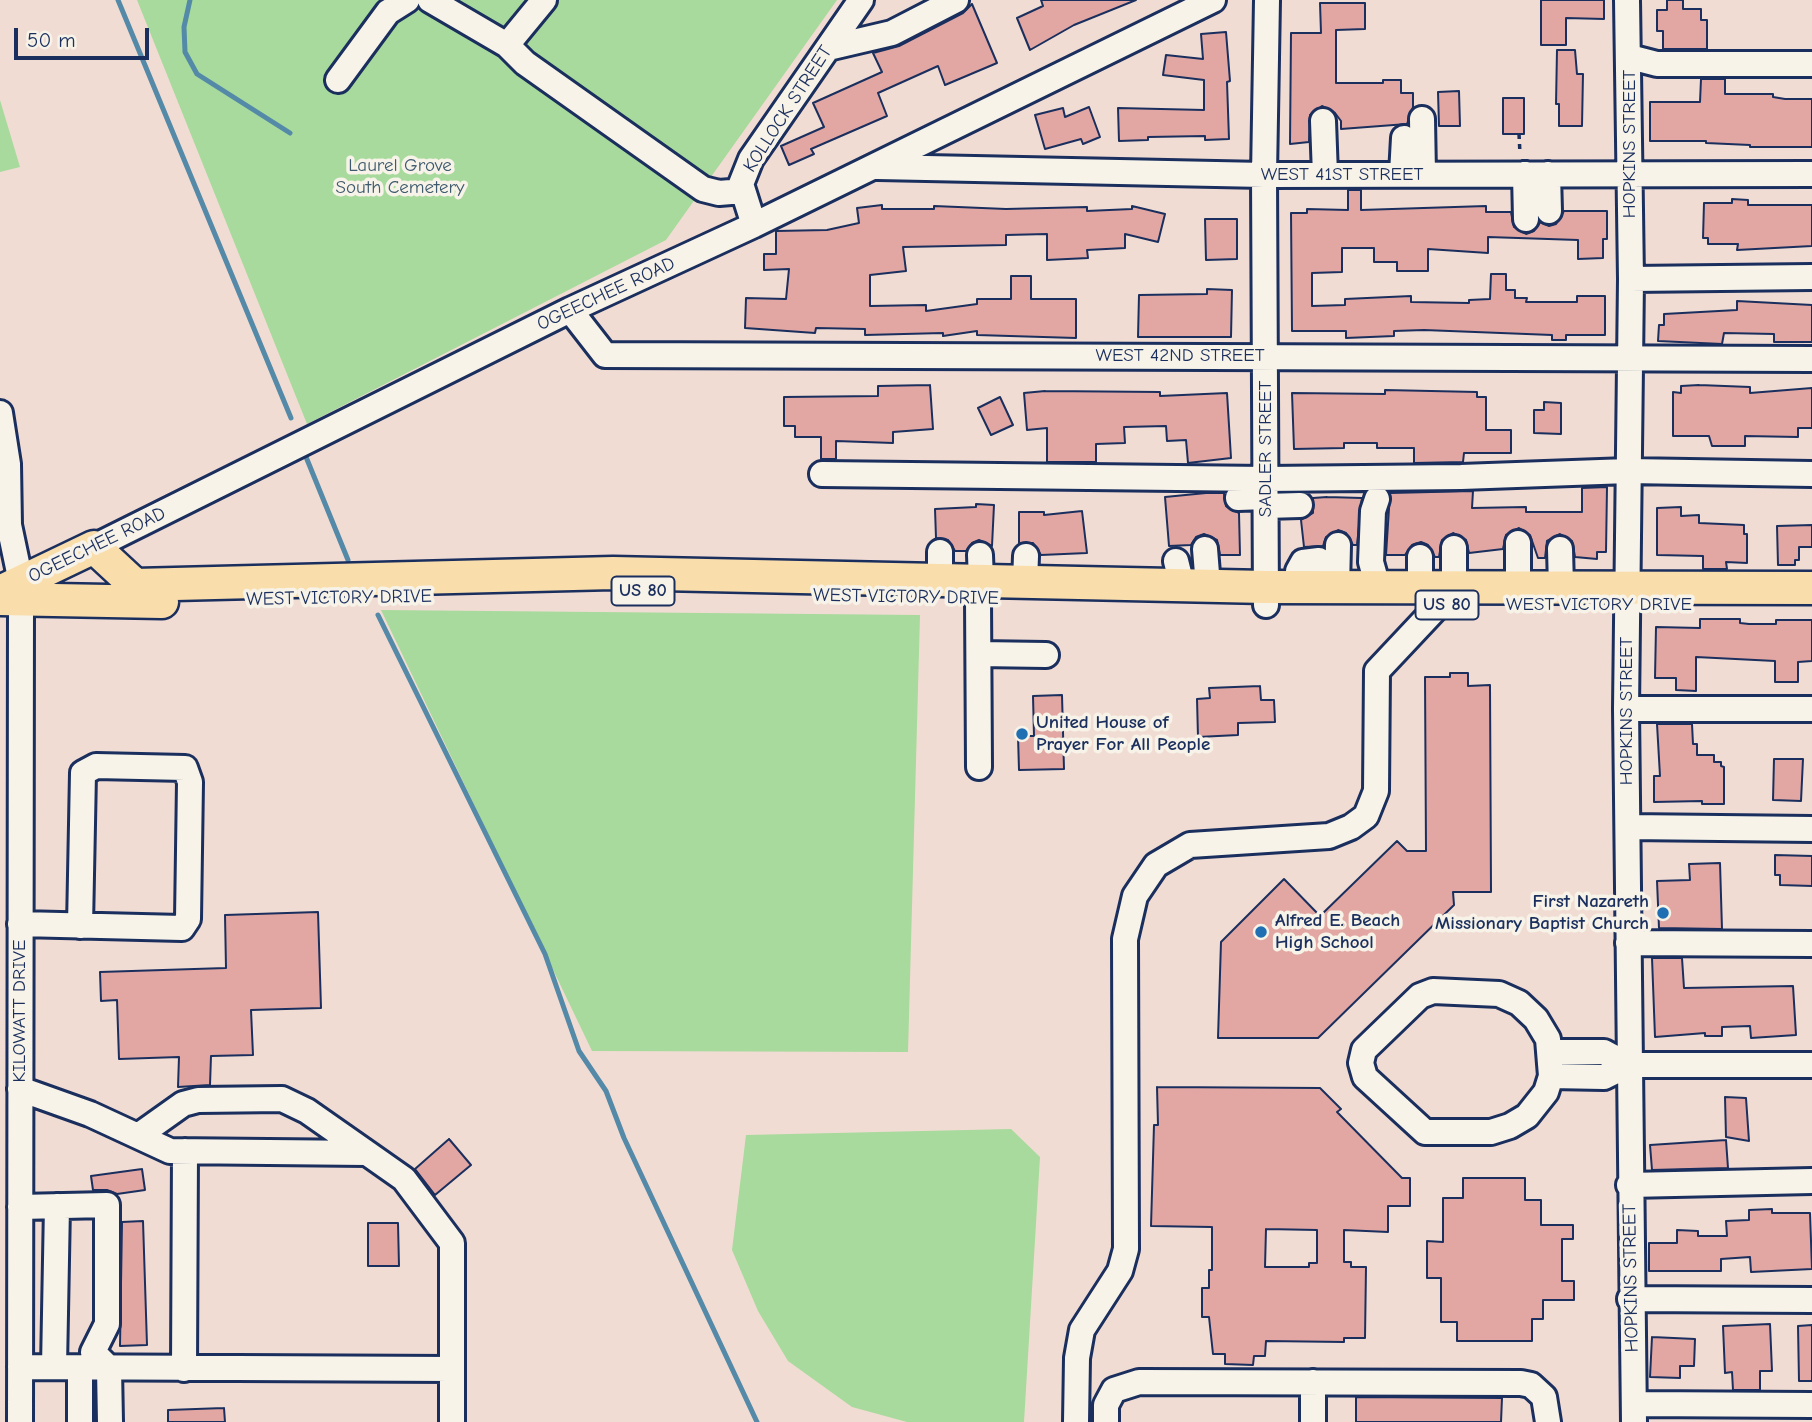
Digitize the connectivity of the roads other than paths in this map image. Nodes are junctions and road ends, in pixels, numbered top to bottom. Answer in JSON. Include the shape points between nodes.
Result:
{"nodes":[{"id":1,"x":407,"y":0,"type":"edge"},
{"id":2,"x":430,"y":0,"type":"edge"},
{"id":3,"x":544,"y":0,"type":"edge"},
{"id":4,"x":861,"y":0,"type":"edge"},
{"id":5,"x":956,"y":0,"type":"edge"},
{"id":6,"x":1213,"y":0,"type":"edge"},
{"id":7,"x":1267,"y":0,"type":"edge"},
{"id":8,"x":1628,"y":0,"type":"edge"},
{"id":9,"x":507,"y":45,"type":"junction"},
{"id":10,"x":828,"y":48,"type":"junction"},
{"id":11,"x":1630,"y":57,"type":"junction"},
{"id":12,"x":1812,"y":64,"type":"edge"},
{"id":13,"x":338,"y":80,"type":"dead end"},
{"id":14,"x":1422,"y":119,"type":"dead end"},
{"id":15,"x":1323,"y":121,"type":"dead end"},
{"id":16,"x":1404,"y":138,"type":"dead end"},
{"id":17,"x":1309,"y":142,"type":"dead end"},
{"id":18,"x":872,"y":167,"type":"junction"},
{"id":19,"x":1630,"y":173,"type":"junction"},
{"id":20,"x":1413,"y":174,"type":"junction"},
{"id":21,"x":1536,"y":174,"type":"junction"},
{"id":22,"x":1812,"y":174,"type":"edge"},
{"id":23,"x":1264,"y":175,"type":"junction"},
{"id":24,"x":1317,"y":175,"type":"junction"},
{"id":25,"x":743,"y":191,"type":"junction"},
{"id":26,"x":1537,"y":215,"type":"dead end"},
{"id":27,"x":754,"y":225,"type":"junction"},
{"id":28,"x":1812,"y":277,"type":"edge"},
{"id":29,"x":1631,"y":279,"type":"junction"},
{"id":30,"x":570,"y":310,"type":"junction"},
{"id":31,"x":1265,"y":356,"type":"junction"},
{"id":32,"x":1630,"y":358,"type":"junction"},
{"id":33,"x":1812,"y":359,"type":"edge"},
{"id":34,"x":0,"y":413,"type":"edge"},
{"id":35,"x":1628,"y":471,"type":"junction"},
{"id":36,"x":822,"y":474,"type":"dead end"},
{"id":37,"x":1812,"y":474,"type":"edge"},
{"id":38,"x":1266,"y":494,"type":"junction"},
{"id":39,"x":1238,"y":498,"type":"dead end"},
{"id":40,"x":1377,"y":499,"type":"dead end"},
{"id":41,"x":1300,"y":505,"type":"dead end"},
{"id":42,"x":1518,"y":543,"type":"dead end"},
{"id":43,"x":1338,"y":544,"type":"dead end"},
{"id":44,"x":94,"y":547,"type":"junction"},
{"id":45,"x":1454,"y":548,"type":"dead end"},
{"id":46,"x":1205,"y":549,"type":"dead end"},
{"id":47,"x":1560,"y":549,"type":"dead end"},
{"id":48,"x":1189,"y":577,"type":"junction"},
{"id":49,"x":980,"y":578,"type":"junction"},
{"id":50,"x":1433,"y":584,"type":"junction"},
{"id":51,"x":1320,"y":587,"type":"junction"},
{"id":52,"x":1378,"y":587,"type":"junction"},
{"id":53,"x":1518,"y":587,"type":"junction"},
{"id":54,"x":1561,"y":587,"type":"junction"},
{"id":55,"x":1812,"y":588,"type":"edge"},
{"id":56,"x":10,"y":594,"type":"edge"},
{"id":57,"x":1266,"y":596,"type":"junction"},
{"id":58,"x":1627,"y":596,"type":"junction"},
{"id":59,"x":1812,"y":606,"type":"edge"},
{"id":60,"x":979,"y":654,"type":"junction"},
{"id":61,"x":1046,"y":656,"type":"dead end"},
{"id":62,"x":1626,"y":709,"type":"junction"},
{"id":63,"x":1812,"y":709,"type":"edge"},
{"id":64,"x":979,"y":767,"type":"dead end"},
{"id":65,"x":1628,"y":827,"type":"junction"},
{"id":66,"x":1812,"y":829,"type":"edge"},
{"id":67,"x":20,"y":925,"type":"junction"},
{"id":68,"x":80,"y":926,"type":"junction"},
{"id":69,"x":1628,"y":943,"type":"junction"},
{"id":70,"x":1812,"y":944,"type":"edge"},
{"id":71,"x":1551,"y":1064,"type":"junction"},
{"id":72,"x":1628,"y":1065,"type":"junction"},
{"id":73,"x":1812,"y":1065,"type":"edge"},
{"id":74,"x":20,"y":1090,"type":"junction"},
{"id":75,"x":138,"y":1136,"type":"junction"},
{"id":76,"x":186,"y":1151,"type":"junction"},
{"id":77,"x":367,"y":1153,"type":"junction"},
{"id":78,"x":1812,"y":1181,"type":"edge"},
{"id":79,"x":1629,"y":1185,"type":"junction"},
{"id":80,"x":57,"y":1206,"type":"junction"},
{"id":81,"x":20,"y":1207,"type":"junction"},
{"id":82,"x":1630,"y":1299,"type":"junction"},
{"id":83,"x":1812,"y":1300,"type":"edge"},
{"id":84,"x":20,"y":1367,"type":"junction"},
{"id":85,"x":54,"y":1367,"type":"junction"},
{"id":86,"x":80,"y":1368,"type":"junction"},
{"id":87,"x":109,"y":1368,"type":"junction"},
{"id":88,"x":184,"y":1369,"type":"junction"},
{"id":89,"x":452,"y":1369,"type":"junction"},
{"id":90,"x":1313,"y":1382,"type":"junction"},
{"id":91,"x":1812,"y":1405,"type":"edge"},
{"id":92,"x":1634,"y":1413,"type":"edge"},
{"id":93,"x":20,"y":1422,"type":"edge"},
{"id":94,"x":80,"y":1422,"type":"edge"},
{"id":95,"x":110,"y":1422,"type":"edge"},
{"id":96,"x":452,"y":1422,"type":"edge"},
{"id":97,"x":1076,"y":1422,"type":"edge"},
{"id":98,"x":1106,"y":1422,"type":"edge"},
{"id":99,"x":1313,"y":1422,"type":"edge"},
{"id":100,"x":1548,"y":1422,"type":"edge"}],
"edges":[{"from":1,"to":13,"type":"street","via":[[388,12]]},
{"from":2,"to":9,"type":"street"},
{"from":3,"to":9,"type":"street"},
{"from":4,"to":10,"type":"street","name":"KOLLOCK STREET"},
{"from":5,"to":10,"type":"street","via":[[892,33]]},
{"from":6,"to":18,"type":"street","name":"OGEECHEE ROAD"},
{"from":7,"to":23,"type":"street","name":"SADLER STREET"},
{"from":8,"to":11,"type":"street","name":"HOPKINS STREET"},
{"from":9,"to":25,"type":"street","via":[[525,63],[702,189]]},
{"from":10,"to":25,"type":"street","name":"KOLLOCK STREET","via":[[751,159],[741,184]]},
{"from":11,"to":12,"type":"street","via":[[1657,64]]},
{"from":11,"to":19,"type":"street","name":"HOPKINS STREET"},
{"from":14,"to":20,"type":"street"},
{"from":15,"to":24,"type":"street"},
{"from":16,"to":20,"type":"street"},
{"from":17,"to":24,"type":"street"},
{"from":18,"to":23,"type":"street","name":"WEST 41ST STREET"},
{"from":18,"to":27,"type":"street","name":"OGEECHEE ROAD"},
{"from":19,"to":21,"type":"street","name":"WEST 41ST STREET"},
{"from":19,"to":22,"type":"street","name":"WEST 41ST STREET"},
{"from":19,"to":29,"type":"street","name":"HOPKINS STREET"},
{"from":20,"to":21,"type":"street","name":"WEST 41ST STREET"},
{"from":20,"to":24,"type":"street","name":"WEST 41ST STREET"},
{"from":21,"to":26,"type":"street"},
{"from":23,"to":24,"type":"street","name":"WEST 41ST STREET"},
{"from":23,"to":31,"type":"street","name":"SADLER STREET"},
{"from":25,"to":27,"type":"street","name":"KOLLOCK STREET"},
{"from":27,"to":30,"type":"street","name":"OGEECHEE ROAD"},
{"from":28,"to":29,"type":"street"},
{"from":29,"to":32,"type":"street","name":"HOPKINS STREET"},
{"from":30,"to":31,"type":"street","name":"WEST 42ND STREET","via":[[606,355]]},
{"from":30,"to":44,"type":"street","name":"OGEECHEE ROAD"},
{"from":31,"to":32,"type":"street","name":"WEST 42ND STREET"},
{"from":31,"to":38,"type":"street","name":"SADLER STREET"},
{"from":32,"to":33,"type":"street","name":"WEST 42ND STREET"},
{"from":32,"to":35,"type":"street","name":"HOPKINS STREET"},
{"from":34,"to":56,"type":"street","name":"KILOWATT DRIVE","via":[[8,464]]},
{"from":35,"to":37,"type":"street"},
{"from":35,"to":38,"type":"street","via":[[1461,477]]},
{"from":35,"to":58,"type":"street","name":"HOPKINS STREET"},
{"from":36,"to":38,"type":"street"},
{"from":38,"to":39,"type":"street"},
{"from":38,"to":41,"type":"street"},
{"from":38,"to":57,"type":"street","name":"SADLER STREET"},
{"from":40,"to":52,"type":"street","via":[[1371,562]]},
{"from":42,"to":53,"type":"street"},
{"from":43,"to":51,"type":"street"},
{"from":44,"to":49,"type":"main road","name":"WEST VICTORY DRIVE","number":"US 80","via":[[135,585],[940,566]]},
{"from":44,"to":56,"type":"main road","name":"OGEECHEE ROAD"},
{"from":45,"to":50,"type":"street"},
{"from":46,"to":48,"type":"street"},
{"from":47,"to":54,"type":"street"},
{"from":48,"to":49,"type":"main road","name":"WEST VICTORY DRIVE","number":"US 80","via":[[1096,576],[1025,569]]},
{"from":48,"to":57,"type":"main road","name":"WEST VICTORY DRIVE","number":"US 80"},
{"from":49,"to":56,"type":"main road","name":"WEST VICTORY DRIVE","number":"US 80","via":[[135,603]]},
{"from":49,"to":57,"type":"main road","name":"WEST VICTORY DRIVE","number":"US 80"},
{"from":49,"to":60,"type":"street"},
{"from":50,"to":52,"type":"main road","name":"WEST VICTORY DRIVE","number":"US 80"},
{"from":50,"to":53,"type":"main road","name":"WEST VICTORY DRIVE","number":"US 80"},
{"from":50,"to":57,"type":"main road","name":"WEST VICTORY DRIVE","number":"US 80"},
{"from":50,"to":58,"type":"main road","name":"WEST VICTORY DRIVE","number":"US 80"},
{"from":50,"to":97,"type":"street","via":[[1377,671],[1376,791],[1366,816],[1329,836],[1190,845],[1156,865],[1135,896],[1125,939],[1126,1249],[1120,1271],[1082,1329]]},
{"from":51,"to":52,"type":"main road","name":"WEST VICTORY DRIVE","number":"US 80"},
{"from":51,"to":57,"type":"main road","name":"WEST VICTORY DRIVE","number":"US 80"},
{"from":53,"to":54,"type":"main road","name":"WEST VICTORY DRIVE","number":"US 80"},
{"from":54,"to":58,"type":"main road","name":"WEST VICTORY DRIVE","number":"US 80"},
{"from":55,"to":58,"type":"main road","name":"WEST VICTORY DRIVE","number":"US 80"},
{"from":56,"to":67,"type":"street","name":"KILOWATT DRIVE"},
{"from":58,"to":59,"type":"main road","name":"WEST VICTORY DRIVE","number":"US 80"},
{"from":58,"to":62,"type":"street","name":"HOPKINS STREET"},
{"from":60,"to":61,"type":"street"},
{"from":60,"to":64,"type":"street"},
{"from":62,"to":63,"type":"street"},
{"from":62,"to":65,"type":"street","name":"HOPKINS STREET"},
{"from":65,"to":66,"type":"street"},
{"from":65,"to":69,"type":"street","name":"HOPKINS STREET"},
{"from":67,"to":68,"type":"street"},
{"from":67,"to":74,"type":"street","name":"KILOWATT DRIVE"},
{"from":68,"to":68,"type":"street","via":[[182,928],[188,919],[190,782],[185,768],[96,766],[83,773]]},
{"from":69,"to":70,"type":"street"},
{"from":69,"to":72,"type":"street","name":"HOPKINS STREET"},
{"from":71,"to":71,"type":"street","via":[[1548,1039],[1536,1019],[1509,998],[1487,992],[1433,991],[1420,996],[1364,1050],[1361,1063],[1371,1083],[1418,1127],[1432,1133],[1482,1134],[1510,1126],[1535,1108],[1546,1092]]},
{"from":71,"to":72,"type":"street","via":[[1604,1052]]},
{"from":72,"to":73,"type":"street"},
{"from":72,"to":79,"type":"street","name":"HOPKINS STREET"},
{"from":74,"to":75,"type":"street"},
{"from":74,"to":81,"type":"street","name":"KILOWATT DRIVE"},
{"from":75,"to":76,"type":"street","via":[[170,1151]]},
{"from":75,"to":77,"type":"street","via":[[183,1104],[198,1100],[282,1099]]},
{"from":76,"to":77,"type":"street"},
{"from":76,"to":88,"type":"street"},
{"from":77,"to":89,"type":"street","via":[[404,1179],[453,1243]]},
{"from":78,"to":79,"type":"street"},
{"from":79,"to":82,"type":"street","name":"HOPKINS STREET"},
{"from":80,"to":81,"type":"street"},
{"from":80,"to":85,"type":"street"},
{"from":80,"to":87,"type":"street","via":[[107,1205],[107,1324],[93,1352]]},
{"from":81,"to":84,"type":"street","name":"KILOWATT DRIVE"},
{"from":82,"to":83,"type":"street"},
{"from":82,"to":92,"type":"street","name":"HOPKINS STREET"},
{"from":84,"to":85,"type":"street"},
{"from":84,"to":93,"type":"street","name":"KILOWATT DRIVE"},
{"from":85,"to":86,"type":"street"},
{"from":86,"to":87,"type":"street"},
{"from":86,"to":94,"type":"street"},
{"from":87,"to":88,"type":"street"},
{"from":87,"to":95,"type":"street"},
{"from":88,"to":89,"type":"street"},
{"from":89,"to":96,"type":"street"},
{"from":90,"to":98,"type":"street","via":[[1129,1383],[1109,1397]]},
{"from":90,"to":99,"type":"street"},
{"from":90,"to":100,"type":"street","via":[[1521,1383],[1544,1397]]},
{"from":91,"to":92,"type":"street"}]}
